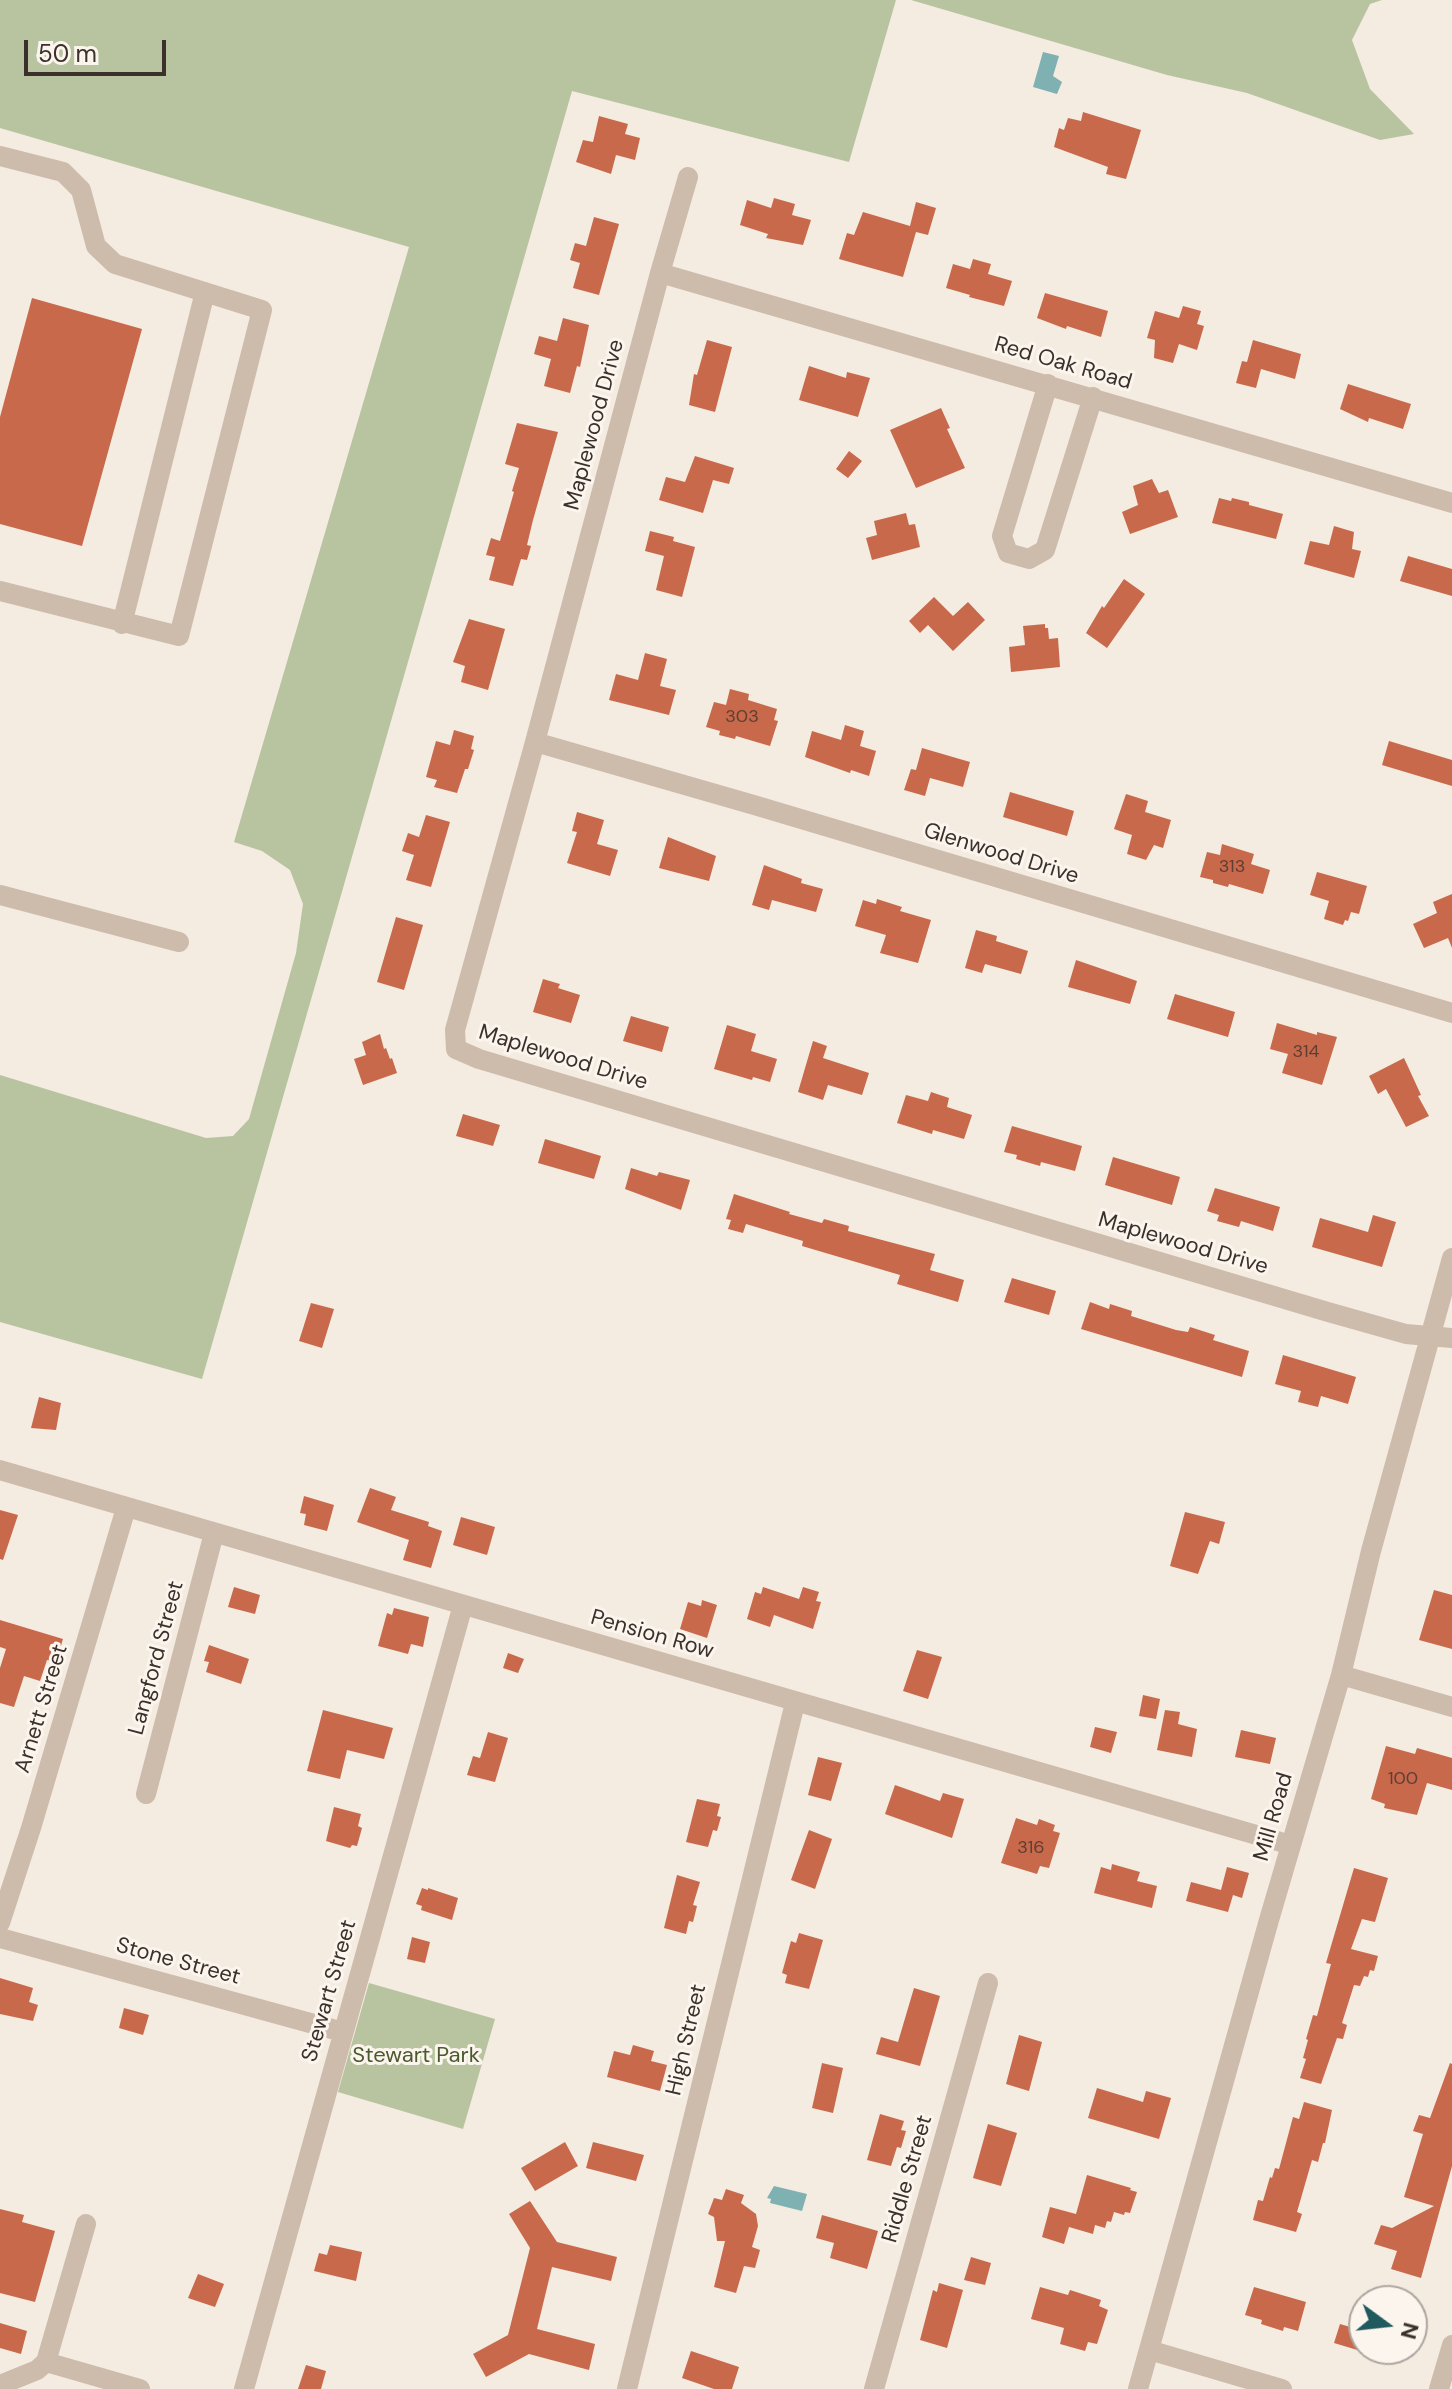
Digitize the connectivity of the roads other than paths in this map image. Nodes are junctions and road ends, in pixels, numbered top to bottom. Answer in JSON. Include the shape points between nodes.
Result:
{"nodes":[{"id":1,"x":0,"y":156,"type":"edge"},
{"id":2,"x":688,"y":177,"type":"dead end"},
{"id":3,"x":660,"y":273,"type":"junction"},
{"id":4,"x":205,"y":292,"type":"junction"},
{"id":5,"x":1048,"y":384,"type":"junction"},
{"id":6,"x":1093,"y":397,"type":"junction"},
{"id":7,"x":1452,"y":503,"type":"edge"},
{"id":8,"x":0,"y":591,"type":"edge"},
{"id":9,"x":122,"y":624,"type":"junction"},
{"id":10,"x":535,"y":742,"type":"junction"},
{"id":11,"x":0,"y":895,"type":"edge"},
{"id":12,"x":179,"y":942,"type":"dead end"},
{"id":13,"x":1452,"y":1013,"type":"edge"},
{"id":14,"x":1452,"y":1258,"type":"edge"},
{"id":15,"x":1430,"y":1338,"type":"junction"},
{"id":16,"x":1452,"y":1338,"type":"edge"},
{"id":17,"x":0,"y":1470,"type":"edge"},
{"id":18,"x":126,"y":1508,"type":"junction"},
{"id":19,"x":214,"y":1533,"type":"junction"},
{"id":20,"x":463,"y":1605,"type":"junction"},
{"id":21,"x":1341,"y":1675,"type":"junction"},
{"id":22,"x":795,"y":1703,"type":"junction"},
{"id":23,"x":1452,"y":1707,"type":"edge"},
{"id":24,"x":146,"y":1794,"type":"dead end"},
{"id":25,"x":1291,"y":1845,"type":"junction"},
{"id":26,"x":0,"y":1923,"type":"edge"},
{"id":27,"x":0,"y":1938,"type":"edge"},
{"id":28,"x":988,"y":1983,"type":"dead end"},
{"id":29,"x":343,"y":2032,"type":"junction"},
{"id":30,"x":86,"y":2224,"type":"dead end"},
{"id":31,"x":1452,"y":2345,"type":"edge"},
{"id":32,"x":1149,"y":2350,"type":"junction"},
{"id":33,"x":46,"y":2362,"type":"junction"},
{"id":34,"x":0,"y":2385,"type":"edge"},
{"id":35,"x":140,"y":2389,"type":"edge"},
{"id":36,"x":244,"y":2389,"type":"edge"},
{"id":37,"x":627,"y":2389,"type":"edge"},
{"id":38,"x":874,"y":2389,"type":"edge"},
{"id":39,"x":1138,"y":2389,"type":"edge"},
{"id":40,"x":1282,"y":2389,"type":"edge"},
{"id":41,"x":1439,"y":2389,"type":"edge"}],
"edges":[{"from":1,"to":4,"type":"street","via":[[63,172],[81,190],[96,246],[115,264]]},
{"from":2,"to":3,"type":"street","name":"Maplewood Drive"},
{"from":3,"to":5,"type":"street","name":"Red Oak Road"},
{"from":3,"to":10,"type":"street","name":"Maplewood Drive"},
{"from":4,"to":9,"type":"street"},
{"from":4,"to":9,"type":"street","via":[[262,310],[179,636]]},
{"from":5,"to":6,"type":"street","name":"Red Oak Road"},
{"from":5,"to":6,"type":"street","via":[[1002,536],[1008,553],[1029,559],[1045,550]]},
{"from":6,"to":7,"type":"street","name":"Red Oak Road"},
{"from":8,"to":9,"type":"street"},
{"from":10,"to":13,"type":"street","name":"Glenwood Drive"},
{"from":10,"to":15,"type":"street","name":"Maplewood Drive","via":[[455,1030],[456,1049],[845,1169]]},
{"from":11,"to":12,"type":"street"},
{"from":14,"to":15,"type":"street","name":"Mill Road"},
{"from":15,"to":16,"type":"street"},
{"from":15,"to":21,"type":"street","name":"Mill Road"},
{"from":17,"to":18,"type":"street","name":"Pension Row"},
{"from":18,"to":19,"type":"street","name":"Pension Row"},
{"from":18,"to":26,"type":"street","name":"Arnett Street"},
{"from":19,"to":20,"type":"street","name":"Pension Row"},
{"from":19,"to":24,"type":"street","name":"Langford Street"},
{"from":20,"to":22,"type":"street","name":"Pension Row"},
{"from":20,"to":29,"type":"street","name":"Stewart Street"},
{"from":21,"to":23,"type":"street"},
{"from":21,"to":25,"type":"street","name":"Mill Road"},
{"from":22,"to":25,"type":"street","name":"Pension Row"},
{"from":22,"to":37,"type":"street","name":"High Street"},
{"from":25,"to":32,"type":"street","name":"Mill Road"},
{"from":27,"to":29,"type":"street","name":"Stone Street"},
{"from":28,"to":38,"type":"street","name":"Riddle Street"},
{"from":29,"to":36,"type":"street","name":"Stewart Street"},
{"from":30,"to":33,"type":"street"},
{"from":31,"to":41,"type":"street"},
{"from":32,"to":39,"type":"street","name":"Mill Road"},
{"from":32,"to":40,"type":"street"},
{"from":33,"to":34,"type":"street"},
{"from":33,"to":35,"type":"street"}]}
